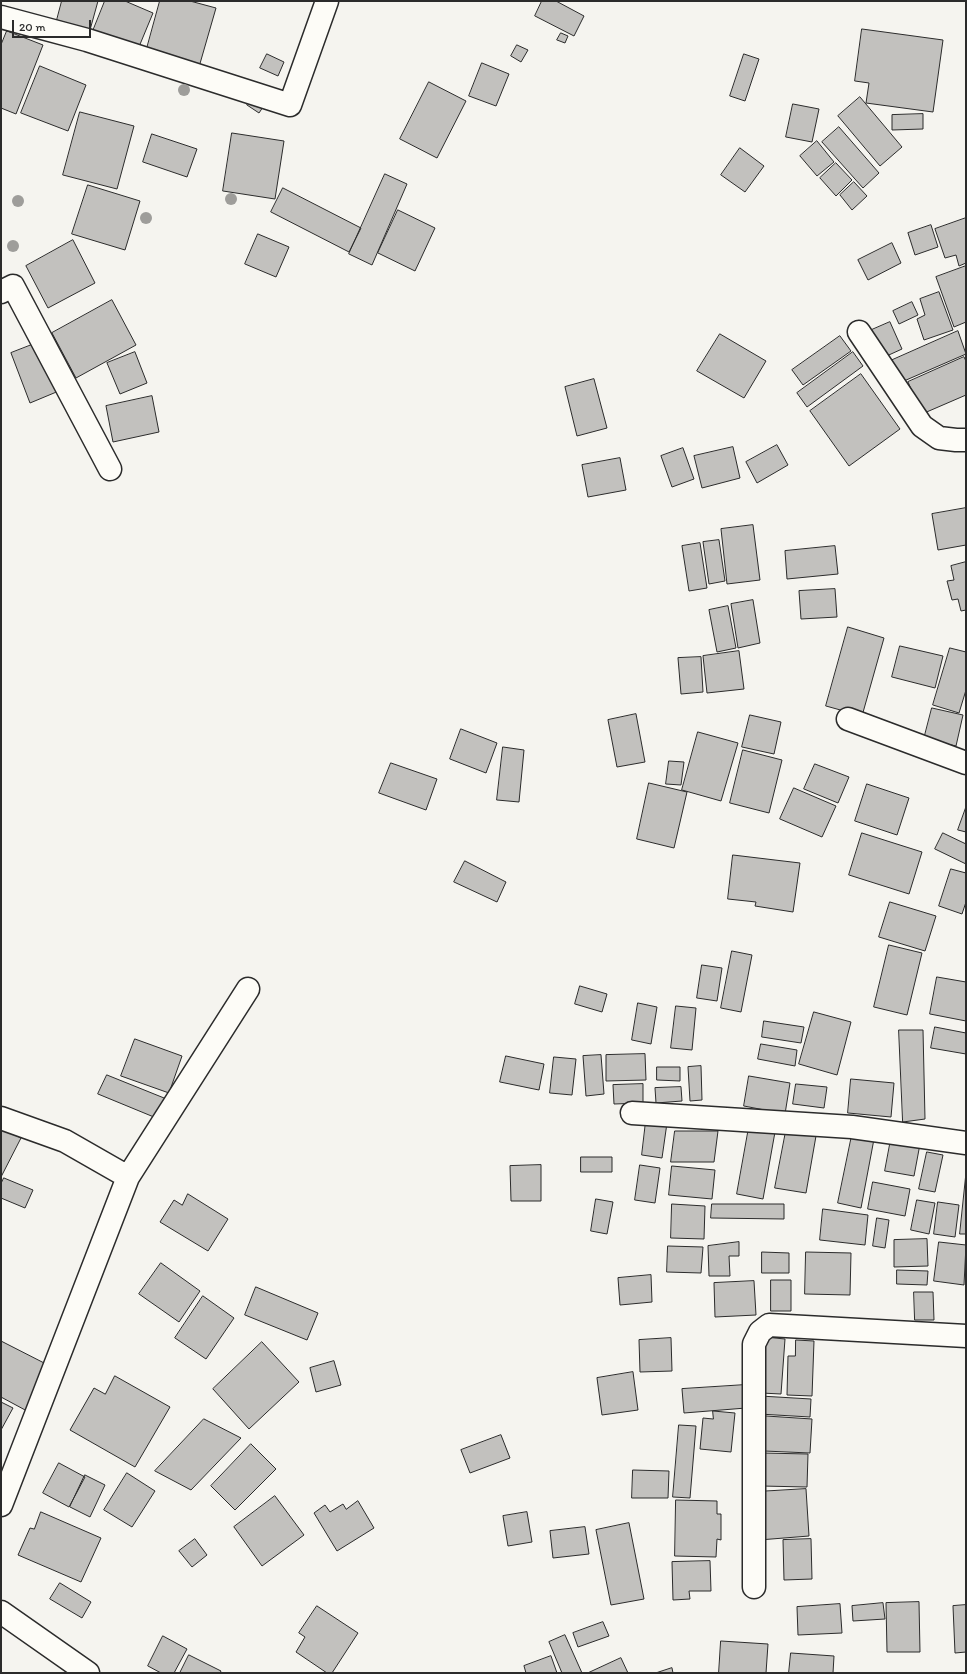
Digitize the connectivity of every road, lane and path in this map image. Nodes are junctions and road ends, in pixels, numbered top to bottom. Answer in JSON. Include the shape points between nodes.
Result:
{"nodes":[{"id":1,"x":327,"y":1,"type":"edge"},
{"id":2,"x":1,"y":17,"type":"edge"},
{"id":3,"x":1,"y":292,"type":"edge"},
{"id":4,"x":859,"y":332,"type":"dead end"},
{"id":5,"x":966,"y":440,"type":"edge"},
{"id":6,"x":110,"y":469,"type":"dead end"},
{"id":7,"x":848,"y":719,"type":"dead end"},
{"id":8,"x":966,"y":763,"type":"edge"},
{"id":9,"x":248,"y":989,"type":"dead end"},
{"id":10,"x":632,"y":1113,"type":"dead end"},
{"id":11,"x":1,"y":1118,"type":"edge"},
{"id":12,"x":966,"y":1143,"type":"edge"},
{"id":13,"x":128,"y":1177,"type":"junction"},
{"id":14,"x":966,"y":1336,"type":"edge"},
{"id":15,"x":1,"y":1505,"type":"edge"},
{"id":16,"x":754,"y":1587,"type":"dead end"},
{"id":17,"x":1,"y":1612,"type":"edge"},
{"id":18,"x":82,"y":1671,"type":"edge"}],
"edges":[{"from":1,"to":2,"type":"street","via":[[290,105],[86,40]]},
{"from":3,"to":6,"type":"street","via":[[13,286]]},
{"from":4,"to":5,"type":"street","via":[[922,426],[939,438]]},
{"from":7,"to":8,"type":"street"},
{"from":9,"to":13,"type":"street"},
{"from":10,"to":12,"type":"street","via":[[852,1127]]},
{"from":11,"to":13,"type":"street","via":[[65,1141]]},
{"from":13,"to":15,"type":"street"},
{"from":14,"to":16,"type":"street","via":[[769,1325],[760,1332],[754,1344]]},
{"from":17,"to":18,"type":"street"}]}
